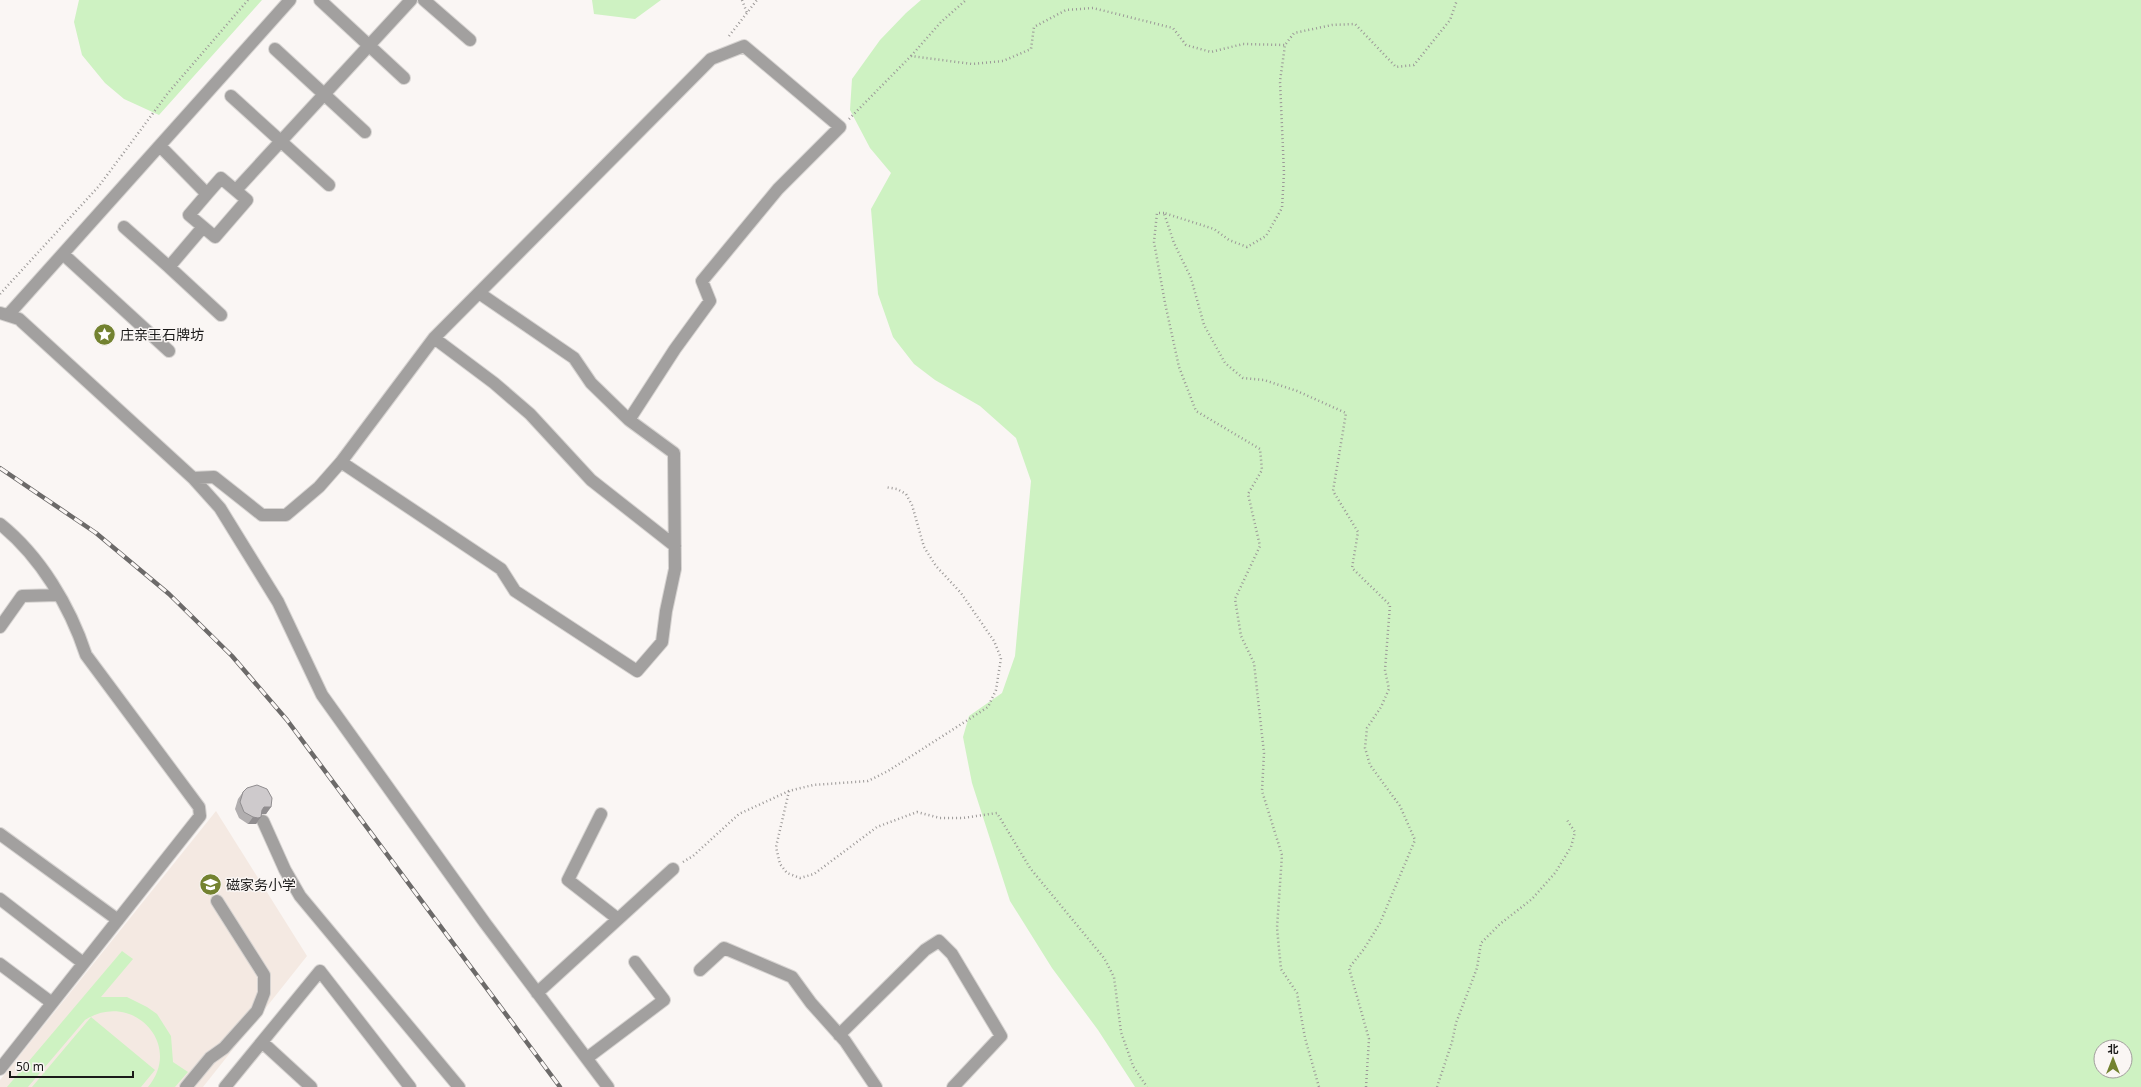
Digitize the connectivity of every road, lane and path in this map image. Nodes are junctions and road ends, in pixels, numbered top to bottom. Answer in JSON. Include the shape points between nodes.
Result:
{"nodes":[{"id":1,"x":248,"y":0,"type":"edge"},
{"id":2,"x":290,"y":0,"type":"edge"},
{"id":3,"x":320,"y":0,"type":"edge"},
{"id":4,"x":410,"y":0,"type":"edge"},
{"id":5,"x":424,"y":0,"type":"edge"},
{"id":6,"x":742,"y":0,"type":"edge"},
{"id":7,"x":757,"y":0,"type":"edge"},
{"id":8,"x":966,"y":0,"type":"edge"},
{"id":9,"x":1457,"y":0,"type":"edge"},
{"id":10,"x":747,"y":13,"type":"junction"},
{"id":11,"x":470,"y":40,"type":"dead end"},
{"id":12,"x":369,"y":45,"type":"junction"},
{"id":13,"x":1285,"y":45,"type":"junction"},
{"id":14,"x":275,"y":49,"type":"dead end"},
{"id":15,"x":911,"y":56,"type":"junction"},
{"id":16,"x":711,"y":59,"type":"junction"},
{"id":17,"x":404,"y":78,"type":"dead end"},
{"id":18,"x":324,"y":94,"type":"junction"},
{"id":19,"x":231,"y":96,"type":"dead end"},
{"id":20,"x":840,"y":127,"type":"junction"},
{"id":21,"x":365,"y":132,"type":"dead end"},
{"id":22,"x":281,"y":142,"type":"junction"},
{"id":23,"x":160,"y":146,"type":"junction"},
{"id":24,"x":329,"y":185,"type":"dead end"},
{"id":25,"x":236,"y":190,"type":"junction"},
{"id":26,"x":207,"y":194,"type":"junction"},
{"id":27,"x":1164,"y":213,"type":"junction"},
{"id":28,"x":124,"y":227,"type":"dead end"},
{"id":29,"x":203,"y":227,"type":"junction"},
{"id":30,"x":63,"y":254,"type":"junction"},
{"id":31,"x":169,"y":267,"type":"junction"},
{"id":32,"x":479,"y":293,"type":"junction"},
{"id":33,"x":0,"y":294,"type":"edge"},
{"id":34,"x":4,"y":314,"type":"edge"},
{"id":35,"x":221,"y":315,"type":"dead end"},
{"id":36,"x":434,"y":338,"type":"junction"},
{"id":37,"x":169,"y":350,"type":"dead end"},
{"id":38,"x":629,"y":420,"type":"junction"},
{"id":39,"x":341,"y":462,"type":"junction"},
{"id":40,"x":193,"y":478,"type":"junction"},
{"id":41,"x":885,"y":487,"type":"dead end"},
{"id":42,"x":0,"y":524,"type":"edge"},
{"id":43,"x":675,"y":546,"type":"junction"},
{"id":44,"x":58,"y":595,"type":"junction"},
{"id":45,"x":0,"y":627,"type":"edge"},
{"id":46,"x":789,"y":791,"type":"junction"},
{"id":47,"x":601,"y":814,"type":"dead end"},
{"id":48,"x":1567,"y":820,"type":"dead end"},
{"id":49,"x":263,"y":821,"type":"edge"},
{"id":50,"x":0,"y":834,"type":"edge"},
{"id":51,"x":673,"y":869,"type":"joint"},
{"id":52,"x":0,"y":899,"type":"edge"},
{"id":53,"x":217,"y":901,"type":"dead end"},
{"id":54,"x":618,"y":919,"type":"junction"},
{"id":55,"x":118,"y":920,"type":"junction"},
{"id":56,"x":635,"y":962,"type":"dead end"},
{"id":57,"x":83,"y":963,"type":"junction"},
{"id":58,"x":0,"y":964,"type":"edge"},
{"id":59,"x":700,"y":970,"type":"dead end"},
{"id":60,"x":538,"y":993,"type":"junction"},
{"id":61,"x":52,"y":1003,"type":"junction"},
{"id":62,"x":839,"y":1035,"type":"junction"},
{"id":63,"x":262,"y":1042,"type":"junction"},
{"id":64,"x":587,"y":1058,"type":"junction"},
{"id":65,"x":0,"y":1069,"type":"edge"},
{"id":66,"x":186,"y":1087,"type":"edge"},
{"id":67,"x":225,"y":1087,"type":"edge"},
{"id":68,"x":311,"y":1087,"type":"edge"},
{"id":69,"x":410,"y":1087,"type":"edge"},
{"id":70,"x":459,"y":1087,"type":"edge"},
{"id":71,"x":608,"y":1087,"type":"edge"},
{"id":72,"x":876,"y":1087,"type":"edge"},
{"id":73,"x":953,"y":1087,"type":"edge"},
{"id":74,"x":1146,"y":1087,"type":"edge"},
{"id":75,"x":1319,"y":1087,"type":"edge"},
{"id":76,"x":1366,"y":1087,"type":"edge"},
{"id":77,"x":1437,"y":1087,"type":"edge"}],
"edges":[{"from":1,"to":33,"type":"path","via":[[168,93],[99,186]]},
{"from":2,"to":23,"type":"street"},
{"from":3,"to":12,"type":"street"},
{"from":4,"to":12,"type":"street"},
{"from":5,"to":11,"type":"street"},
{"from":6,"to":10,"type":"path"},
{"from":7,"to":10,"type":"path"},
{"from":8,"to":15,"type":"path","via":[[941,22]]},
{"from":9,"to":13,"type":"path","via":[[1450,20],[1414,65],[1396,66],[1355,24],[1332,25],[1294,33]]},
{"from":10,"to":16,"type":"path"},
{"from":12,"to":17,"type":"street"},
{"from":12,"to":18,"type":"street"},
{"from":13,"to":15,"type":"path","via":[[1243,44],[1211,52],[1186,45],[1173,28],[1093,8],[1066,10],[1034,27],[1031,49],[1003,61],[972,64]]},
{"from":13,"to":27,"type":"path","via":[[1280,81],[1284,173],[1282,208],[1266,236],[1247,247],[1229,240],[1214,229]]},
{"from":14,"to":18,"type":"street"},
{"from":15,"to":20,"type":"path"},
{"from":16,"to":20,"type":"street","via":[[744,46]]},
{"from":16,"to":32,"type":"street"},
{"from":18,"to":21,"type":"street"},
{"from":18,"to":22,"type":"street"},
{"from":19,"to":22,"type":"street"},
{"from":20,"to":38,"type":"street","via":[[778,189],[702,281],[710,301]]},
{"from":22,"to":24,"type":"street"},
{"from":22,"to":25,"type":"street"},
{"from":23,"to":26,"type":"street"},
{"from":23,"to":30,"type":"street"},
{"from":25,"to":26,"type":"street","via":[[222,178]]},
{"from":25,"to":29,"type":"street","via":[[247,200],[215,237]]},
{"from":26,"to":29,"type":"street","via":[[189,215]]},
{"from":27,"to":75,"type":"path","via":[[1157,213],[1154,242],[1179,367],[1196,412],[1260,449],[1262,470],[1248,494],[1260,546],[1235,599],[1241,636],[1254,663],[1264,753],[1262,792],[1282,855],[1276,928],[1281,969],[1297,993],[1305,1038]]},
{"from":27,"to":76,"type":"path","via":[[1174,243],[1191,278],[1204,325],[1225,363],[1242,378],[1264,380],[1346,412],[1333,491],[1358,532],[1352,568],[1390,605],[1385,670],[1389,689],[1367,728],[1365,748],[1370,765],[1400,806],[1415,840],[1380,923],[1349,968],[1369,1039]]},
{"from":28,"to":31,"type":"street"},
{"from":29,"to":31,"type":"street"},
{"from":30,"to":34,"type":"street"},
{"from":30,"to":37,"type":"street"},
{"from":31,"to":35,"type":"street"},
{"from":32,"to":36,"type":"street"},
{"from":32,"to":38,"type":"street","via":[[574,358],[591,383]]},
{"from":34,"to":40,"type":"street","via":[[19,319]]},
{"from":36,"to":39,"type":"street"},
{"from":36,"to":43,"type":"street","via":[[530,414],[591,480]]},
{"from":38,"to":43,"type":"street","via":[[674,452]]},
{"from":39,"to":40,"type":"street","via":[[319,487],[286,515],[262,515],[214,477]]},
{"from":39,"to":43,"type":"street","via":[[501,569],[515,591],[637,671],[662,642],[675,569]]},
{"from":40,"to":60,"type":"street","via":[[220,508],[278,602],[322,695]]},
{"from":41,"to":46,"type":"path","via":[[906,494],[912,505],[924,547],[936,566],[961,593],[994,641],[1001,658],[996,690],[988,707],[868,781],[813,785]]},
{"from":42,"to":44,"type":"street","via":[[29,550]]},
{"from":44,"to":45,"type":"street","via":[[22,596]]},
{"from":44,"to":55,"type":"street","via":[[78,629],[86,655],[199,807],[200,816]]},
{"from":46,"to":51,"type":"path","via":[[739,814],[693,856]]},
{"from":46,"to":74,"type":"path","via":[[776,847],[780,864],[787,873],[800,878],[814,874],[877,827],[917,812],[940,818],[963,818],[997,813],[1030,868],[1104,958],[1114,977],[1121,1032],[1133,1066]]},
{"from":47,"to":54,"type":"street","via":[[568,880]]},
{"from":48,"to":77,"type":"path","via":[[1574,832],[1570,847],[1555,873],[1532,900],[1500,924],[1481,943],[1477,968],[1456,1023]]},
{"from":49,"to":70,"type":"street","via":[[300,896]]},
{"from":50,"to":55,"type":"street"},
{"from":51,"to":54,"type":"street"},
{"from":52,"to":57,"type":"street"},
{"from":53,"to":66,"type":"street","via":[[264,975],[264,992],[257,1011],[224,1048],[210,1058]]},
{"from":54,"to":60,"type":"street"},
{"from":55,"to":57,"type":"street"},
{"from":56,"to":64,"type":"street","via":[[664,1000]]},
{"from":57,"to":61,"type":"street"},
{"from":58,"to":61,"type":"street"},
{"from":59,"to":62,"type":"street","via":[[724,948],[774,968],[792,977]]},
{"from":60,"to":64,"type":"street"},
{"from":61,"to":65,"type":"street"},
{"from":62,"to":72,"type":"street"},
{"from":62,"to":73,"type":"street","via":[[925,950],[939,941],[952,954],[1001,1036]]},
{"from":63,"to":67,"type":"street"},
{"from":63,"to":68,"type":"street"},
{"from":63,"to":69,"type":"street","via":[[320,971]]},
{"from":64,"to":71,"type":"street"}]}
